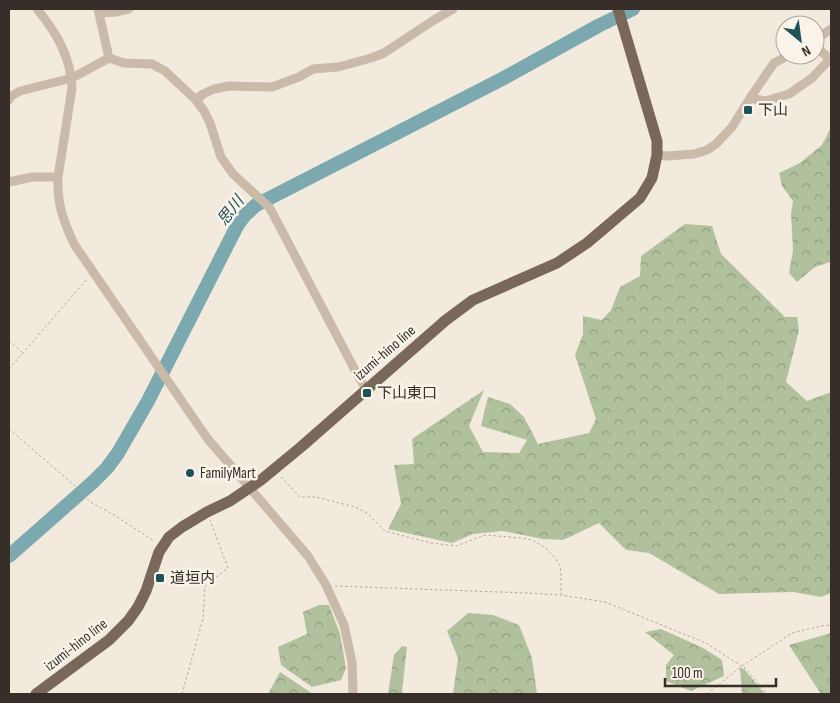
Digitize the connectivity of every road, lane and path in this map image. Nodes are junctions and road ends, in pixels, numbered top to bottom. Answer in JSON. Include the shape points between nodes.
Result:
{"nodes":[{"id":1,"x":37,"y":9,"type":"edge"},
{"id":2,"x":129,"y":9,"type":"edge"},
{"id":3,"x":453,"y":9,"type":"edge"},
{"id":4,"x":618,"y":9,"type":"edge"},
{"id":5,"x":99,"y":11,"type":"edge"},
{"id":6,"x":825,"y":55,"type":"edge"},
{"id":7,"x":109,"y":58,"type":"junction"},
{"id":8,"x":775,"y":62,"type":"edge"},
{"id":9,"x":825,"y":64,"type":"edge"},
{"id":10,"x":824,"y":65,"type":"edge"},
{"id":11,"x":72,"y":78,"type":"junction"},
{"id":12,"x":750,"y":98,"type":"junction"},
{"id":13,"x":9,"y":100,"type":"edge"},
{"id":14,"x":196,"y":100,"type":"junction"},
{"id":15,"x":657,"y":155,"type":"junction"},
{"id":16,"x":58,"y":177,"type":"junction"},
{"id":17,"x":9,"y":182,"type":"edge"},
{"id":18,"x":93,"y":273,"type":"junction"},
{"id":19,"x":9,"y":341,"type":"edge"},
{"id":20,"x":23,"y":353,"type":"junction"},
{"id":21,"x":9,"y":369,"type":"edge"},
{"id":22,"x":366,"y":389,"type":"junction"},
{"id":23,"x":9,"y":429,"type":"edge"},
{"id":24,"x":274,"y":468,"type":"junction"},
{"id":25,"x":250,"y":488,"type":"junction"},
{"id":26,"x":207,"y":512,"type":"junction"},
{"id":27,"x":163,"y":546,"type":"junction"},
{"id":28,"x":326,"y":586,"type":"junction"},
{"id":29,"x":560,"y":595,"type":"junction"},
{"id":30,"x":831,"y":625,"type":"edge"},
{"id":31,"x":742,"y":666,"type":"junction"},
{"id":32,"x":36,"y":694,"type":"edge"},
{"id":33,"x":182,"y":694,"type":"edge"},
{"id":34,"x":353,"y":694,"type":"edge"},
{"id":35,"x":707,"y":694,"type":"edge"},
{"id":36,"x":767,"y":694,"type":"edge"}],
"edges":[{"from":1,"to":11,"type":"street","via":[[59,39]]},
{"from":2,"to":5,"type":"street"},
{"from":3,"to":14,"type":"street","via":[[371,58],[338,67],[313,69],[272,87],[214,89]]},
{"from":4,"to":15,"type":"main road","name":"izumi-hino line","via":[[656,141]]},
{"from":5,"to":7,"type":"street"},
{"from":6,"to":9,"type":"street","via":[[830,59]]},
{"from":7,"to":11,"type":"street"},
{"from":7,"to":14,"type":"street","via":[[124,63],[152,64],[165,71]]},
{"from":8,"to":12,"type":"street"},
{"from":10,"to":12,"type":"street","via":[[789,94],[765,100]]},
{"from":11,"to":13,"type":"street","via":[[20,91]]},
{"from":11,"to":16,"type":"street"},
{"from":12,"to":15,"type":"street","via":[[732,127],[707,150],[694,154]]},
{"from":14,"to":22,"type":"street","via":[[210,123],[221,156],[233,174],[272,212]]},
{"from":15,"to":22,"type":"main road","name":"izumi-hino line","via":[[652,178],[640,198],[587,243],[557,263],[473,300]]},
{"from":16,"to":17,"type":"street","via":[[32,177]]},
{"from":16,"to":18,"type":"street","via":[[63,219],[74,244]]},
{"from":18,"to":20,"type":"path"},
{"from":18,"to":25,"type":"street","via":[[207,438]]},
{"from":19,"to":20,"type":"path"},
{"from":20,"to":21,"type":"path"},
{"from":22,"to":24,"type":"main road","name":"izumi-hino line"},
{"from":23,"to":27,"type":"path","via":[[89,501]]},
{"from":24,"to":25,"type":"main road","name":"izumi-hino line"},
{"from":24,"to":29,"type":"path","via":[[300,497],[316,497],[355,507],[367,513],[385,531],[456,546],[485,535],[532,540],[546,548],[560,566]]},
{"from":25,"to":26,"type":"main road","name":"izumi-hino line"},
{"from":25,"to":28,"type":"street","via":[[308,556]]},
{"from":26,"to":27,"type":"main road","name":"izumi-hino line","via":[[169,537]]},
{"from":26,"to":33,"type":"path","via":[[228,568],[205,586],[203,619]]},
{"from":27,"to":32,"type":"main road","name":"izumi-hino line","via":[[146,591],[128,621],[109,640]]},
{"from":28,"to":29,"type":"path"},
{"from":28,"to":34,"type":"street","via":[[344,625],[352,662]]},
{"from":29,"to":31,"type":"path","via":[[605,602],[677,630],[706,643]]},
{"from":30,"to":31,"type":"path","via":[[792,632]]},
{"from":31,"to":35,"type":"path"},
{"from":31,"to":36,"type":"path"}]}
